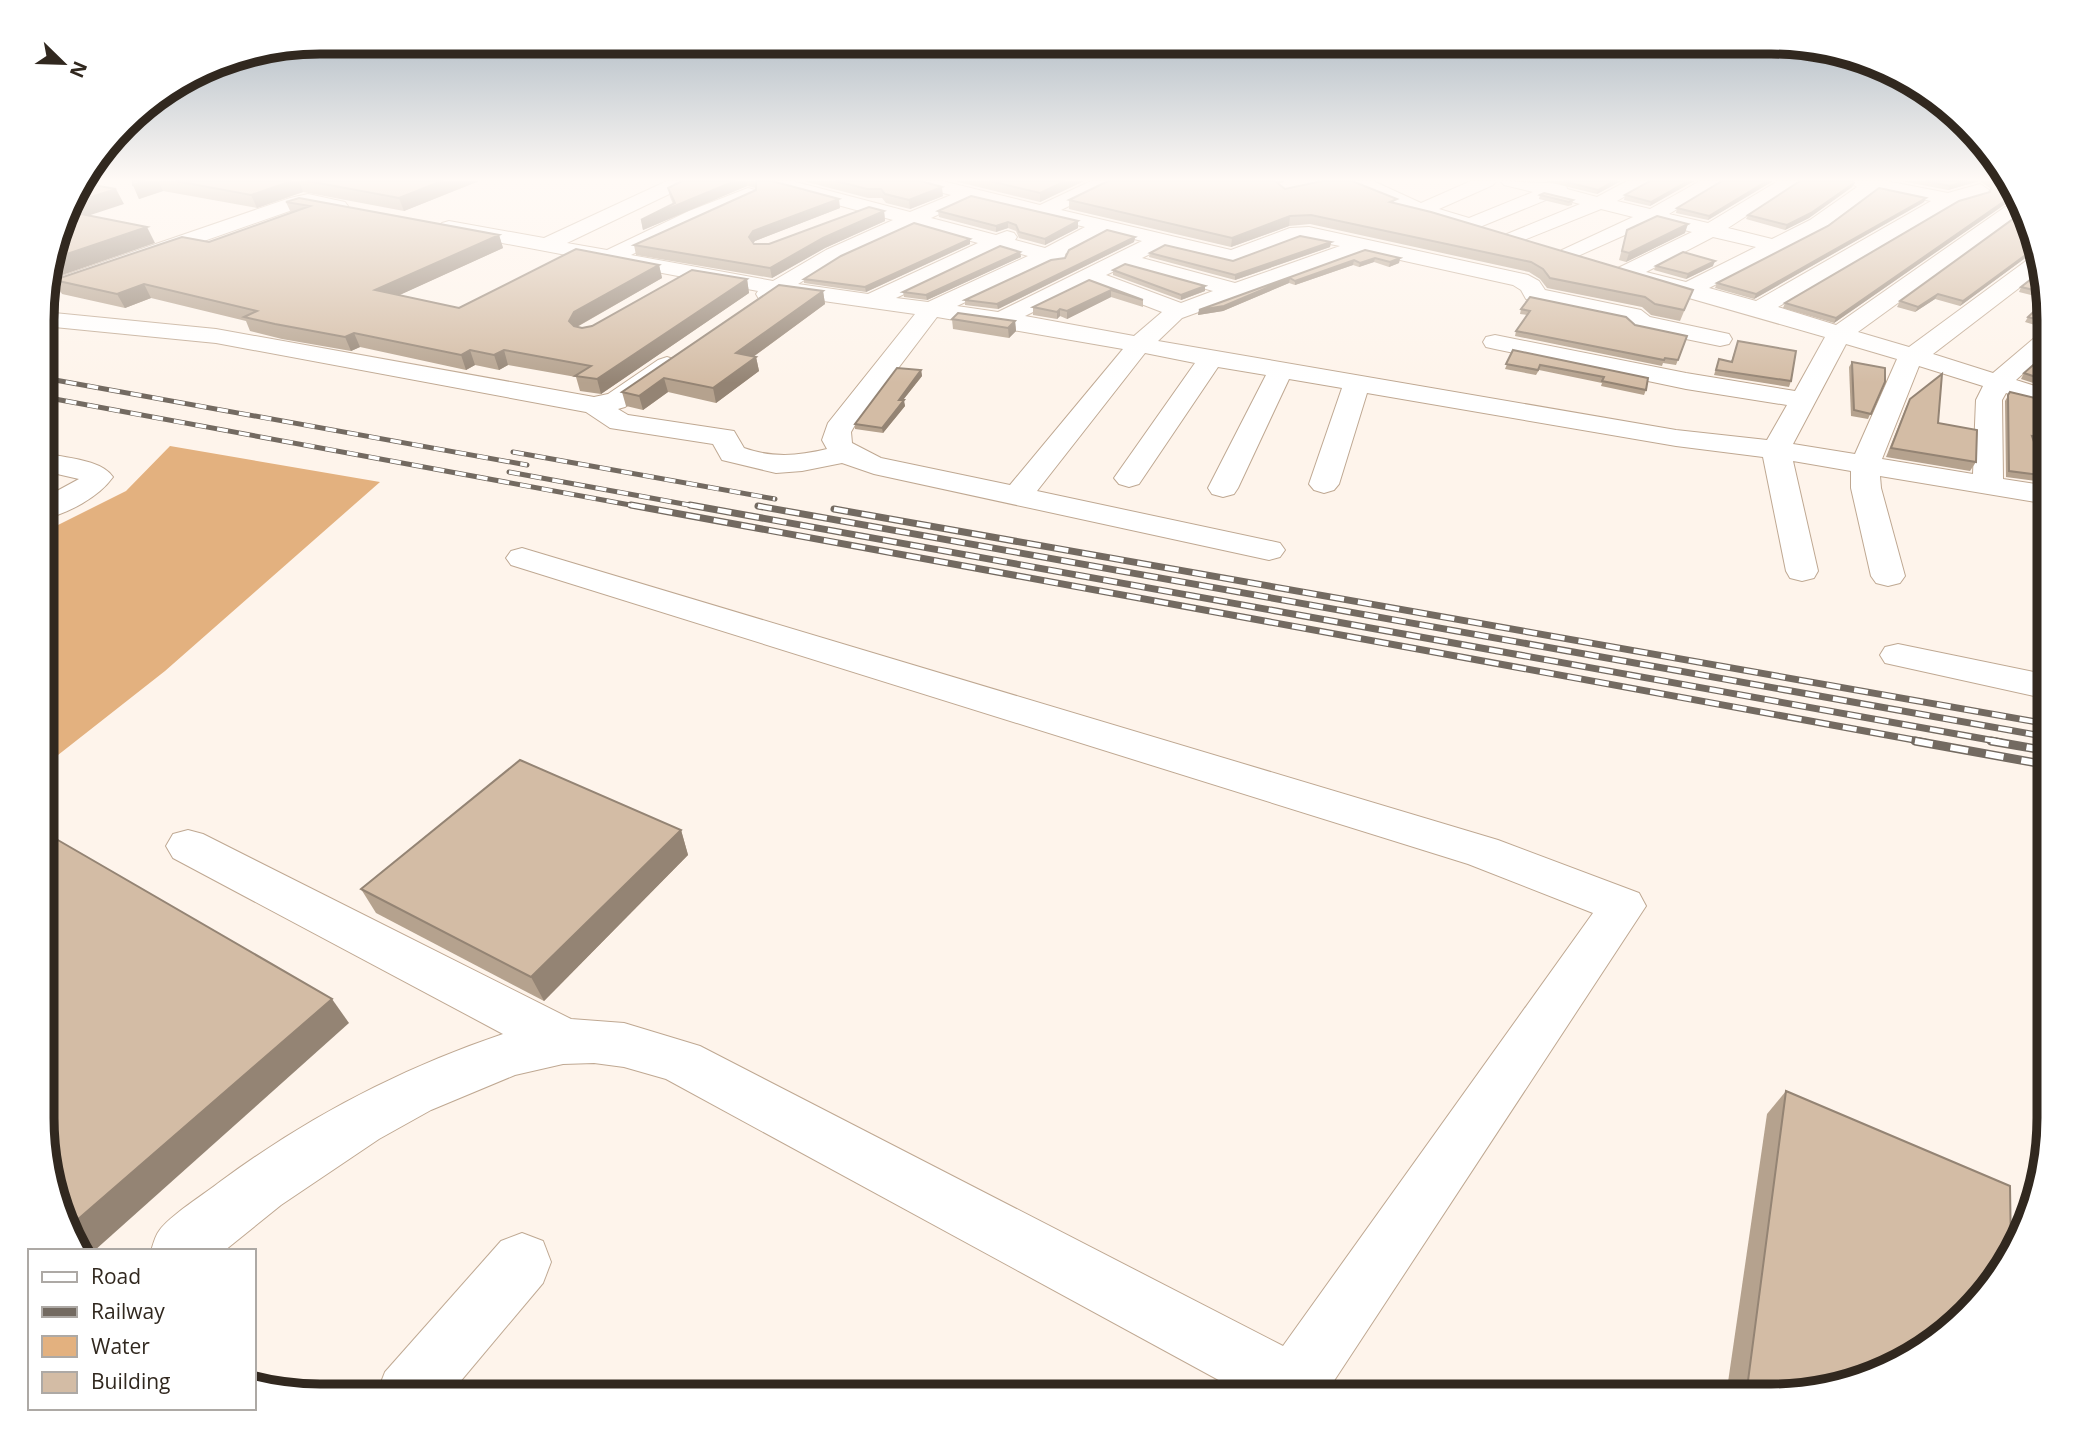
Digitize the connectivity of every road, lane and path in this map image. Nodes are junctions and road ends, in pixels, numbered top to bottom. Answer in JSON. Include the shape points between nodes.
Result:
{"nodes":[{"id":1,"x":164,"y":248,"type":"edge"},
{"id":2,"x":555,"y":248,"type":"edge"},
{"id":3,"x":627,"y":248,"type":"edge"},
{"id":4,"x":846,"y":248,"type":"edge"},
{"id":5,"x":981,"y":248,"type":"edge"},
{"id":6,"x":1022,"y":248,"type":"edge"},
{"id":7,"x":1060,"y":248,"type":"edge"},
{"id":8,"x":1145,"y":248,"type":"edge"},
{"id":9,"x":1195,"y":248,"type":"edge"},
{"id":10,"x":1256,"y":248,"type":"edge"},
{"id":11,"x":1354,"y":248,"type":"edge"},
{"id":12,"x":1377,"y":248,"type":"edge"},
{"id":13,"x":1549,"y":248,"type":"edge"},
{"id":14,"x":1582,"y":248,"type":"edge"},
{"id":15,"x":1679,"y":248,"type":"edge"},
{"id":16,"x":1771,"y":248,"type":"edge"},
{"id":17,"x":1861,"y":248,"type":"edge"},
{"id":18,"x":1959,"y":248,"type":"edge"},
{"id":19,"x":1569,"y":254,"type":"junction"},
{"id":20,"x":1047,"y":255,"type":"junction"},
{"id":21,"x":1233,"y":257,"type":"junction"},
{"id":22,"x":607,"y":258,"type":"junction"},
{"id":23,"x":1123,"y":259,"type":"junction"},
{"id":24,"x":2032,"y":268,"type":"edge"},
{"id":25,"x":1094,"y":273,"type":"junction"},
{"id":26,"x":691,"y":274,"type":"junction"},
{"id":27,"x":1181,"y":275,"type":"junction"},
{"id":28,"x":57,"y":285,"type":"edge"},
{"id":29,"x":776,"y":288,"type":"junction"},
{"id":30,"x":1234,"y":290,"type":"junction"},
{"id":31,"x":1687,"y":291,"type":"junction"},
{"id":32,"x":658,"y":292,"type":"edge"},
{"id":33,"x":1595,"y":295,"type":"junction"},
{"id":34,"x":869,"y":302,"type":"junction"},
{"id":35,"x":753,"y":304,"type":"edge"},
{"id":36,"x":1754,"y":308,"type":"junction"},
{"id":37,"x":929,"y":310,"type":"junction"},
{"id":38,"x":1179,"y":310,"type":"junction"},
{"id":39,"x":1001,"y":319,"type":"junction"},
{"id":40,"x":54,"y":320,"type":"edge"},
{"id":41,"x":1839,"y":334,"type":"junction"},
{"id":42,"x":1495,"y":342,"type":"dead end"},
{"id":43,"x":1139,"y":345,"type":"junction"},
{"id":44,"x":1716,"y":347,"type":"junction"},
{"id":45,"x":2037,"y":348,"type":"edge"},
{"id":46,"x":684,"y":353,"type":"edge"},
{"id":47,"x":1911,"y":356,"type":"junction"},
{"id":48,"x":1211,"y":358,"type":"junction"},
{"id":49,"x":1281,"y":370,"type":"junction"},
{"id":50,"x":1998,"y":382,"type":"junction"},
{"id":51,"x":1357,"y":383,"type":"junction"},
{"id":52,"x":2037,"y":394,"type":"edge"},
{"id":53,"x":1803,"y":400,"type":"junction"},
{"id":54,"x":594,"y":405,"type":"junction"},
{"id":55,"x":1689,"y":410,"type":"junction"},
{"id":56,"x":1776,"y":450,"type":"junction"},
{"id":57,"x":846,"y":453,"type":"junction"},
{"id":58,"x":54,"y":464,"type":"edge"},
{"id":59,"x":1865,"y":465,"type":"junction"},
{"id":60,"x":1129,"y":478,"type":"dead end"},
{"id":61,"x":1324,"y":484,"type":"dead end"},
{"id":62,"x":1987,"y":485,"type":"junction"},
{"id":63,"x":1223,"y":488,"type":"dead end"},
{"id":64,"x":2037,"y":493,"type":"edge"},
{"id":65,"x":1018,"y":495,"type":"junction"},
{"id":66,"x":54,"y":505,"type":"edge"},
{"id":67,"x":1269,"y":550,"type":"dead end"},
{"id":68,"x":522,"y":558,"type":"dead end"},
{"id":69,"x":1802,"y":571,"type":"dead end"},
{"id":70,"x":1888,"y":576,"type":"dead end"},
{"id":71,"x":1898,"y":655,"type":"dead end"},
{"id":72,"x":2037,"y":685,"type":"edge"},
{"id":73,"x":188,"y":846,"type":"dead end"},
{"id":74,"x":565,"y":1041,"type":"junction"},
{"id":75,"x":182,"y":1249,"type":"edge"},
{"id":76,"x":522,"y":1262,"type":"dead end"},
{"id":77,"x":417,"y":1384,"type":"edge"},
{"id":78,"x":1277,"y":1384,"type":"edge"},
{"id":79,"x":1295,"y":1384,"type":"edge"}],
"edges":[{"from":1,"to":28,"type":"street"},
{"from":2,"to":22,"type":"street"},
{"from":3,"to":22,"type":"street"},
{"from":4,"to":29,"type":"street"},
{"from":5,"to":34,"type":"street"},
{"from":6,"to":20,"type":"street"},
{"from":7,"to":20,"type":"street"},
{"from":8,"to":23,"type":"street"},
{"from":9,"to":21,"type":"street"},
{"from":10,"to":21,"type":"street"},
{"from":11,"to":30,"type":"street"},
{"from":12,"to":33,"type":"street","via":[[1520,280],[1531,286],[1534,294]]},
{"from":13,"to":19,"type":"street"},
{"from":14,"to":19,"type":"street"},
{"from":15,"to":33,"type":"street"},
{"from":16,"to":31,"type":"street"},
{"from":17,"to":36,"type":"street"},
{"from":18,"to":41,"type":"street"},
{"from":19,"to":33,"type":"street"},
{"from":20,"to":25,"type":"street"},
{"from":20,"to":37,"type":"street"},
{"from":21,"to":27,"type":"street"},
{"from":22,"to":26,"type":"street"},
{"from":23,"to":25,"type":"street"},
{"from":23,"to":27,"type":"street"},
{"from":24,"to":47,"type":"street"},
{"from":25,"to":38,"type":"street"},
{"from":25,"to":39,"type":"street"},
{"from":26,"to":29,"type":"street"},
{"from":26,"to":32,"type":"street"},
{"from":27,"to":30,"type":"street"},
{"from":29,"to":34,"type":"street"},
{"from":29,"to":35,"type":"street"},
{"from":30,"to":38,"type":"street"},
{"from":31,"to":33,"type":"street"},
{"from":31,"to":36,"type":"street"},
{"from":33,"to":44,"type":"street"},
{"from":34,"to":37,"type":"street"},
{"from":36,"to":41,"type":"street"},
{"from":36,"to":44,"type":"street","via":[[1724,331]]},
{"from":37,"to":39,"type":"street"},
{"from":37,"to":57,"type":"street","via":[[836,432]]},
{"from":38,"to":43,"type":"street"},
{"from":39,"to":43,"type":"street"},
{"from":40,"to":54,"type":"street","via":[[216,336]]},
{"from":41,"to":47,"type":"street"},
{"from":41,"to":53,"type":"street"},
{"from":42,"to":55,"type":"street"},
{"from":43,"to":48,"type":"street"},
{"from":43,"to":65,"type":"street"},
{"from":44,"to":55,"type":"street"},
{"from":45,"to":50,"type":"street"},
{"from":46,"to":54,"type":"street","via":[[616,401]]},
{"from":47,"to":50,"type":"street"},
{"from":47,"to":59,"type":"street"},
{"from":48,"to":49,"type":"street"},
{"from":48,"to":60,"type":"street"},
{"from":49,"to":51,"type":"street"},
{"from":49,"to":63,"type":"street"},
{"from":50,"to":52,"type":"street"},
{"from":50,"to":62,"type":"street","via":[[1989,400]]},
{"from":51,"to":55,"type":"street"},
{"from":51,"to":61,"type":"street"},
{"from":53,"to":55,"type":"street"},
{"from":53,"to":56,"type":"street"},
{"from":54,"to":57,"type":"street","via":[[620,422],[724,438],[732,454],[757,463],[786,465]]},
{"from":55,"to":56,"type":"street"},
{"from":56,"to":59,"type":"street"},
{"from":56,"to":69,"type":"street"},
{"from":57,"to":65,"type":"street","via":[[874,465]]},
{"from":58,"to":66,"type":"street","via":[[98,478]]},
{"from":59,"to":62,"type":"street"},
{"from":59,"to":70,"type":"street","via":[[1866,488]]},
{"from":62,"to":64,"type":"street"},
{"from":65,"to":67,"type":"street"},
{"from":68,"to":79,"type":"street","via":[[1483,852],[1623,906]]},
{"from":71,"to":72,"type":"street"},
{"from":73,"to":74,"type":"street"},
{"from":74,"to":75,"type":"street","via":[[487,1061],[396,1102],[290,1166]]},
{"from":74,"to":78,"type":"street","via":[[630,1044],[682,1062]]},
{"from":76,"to":77,"type":"street"}]}
